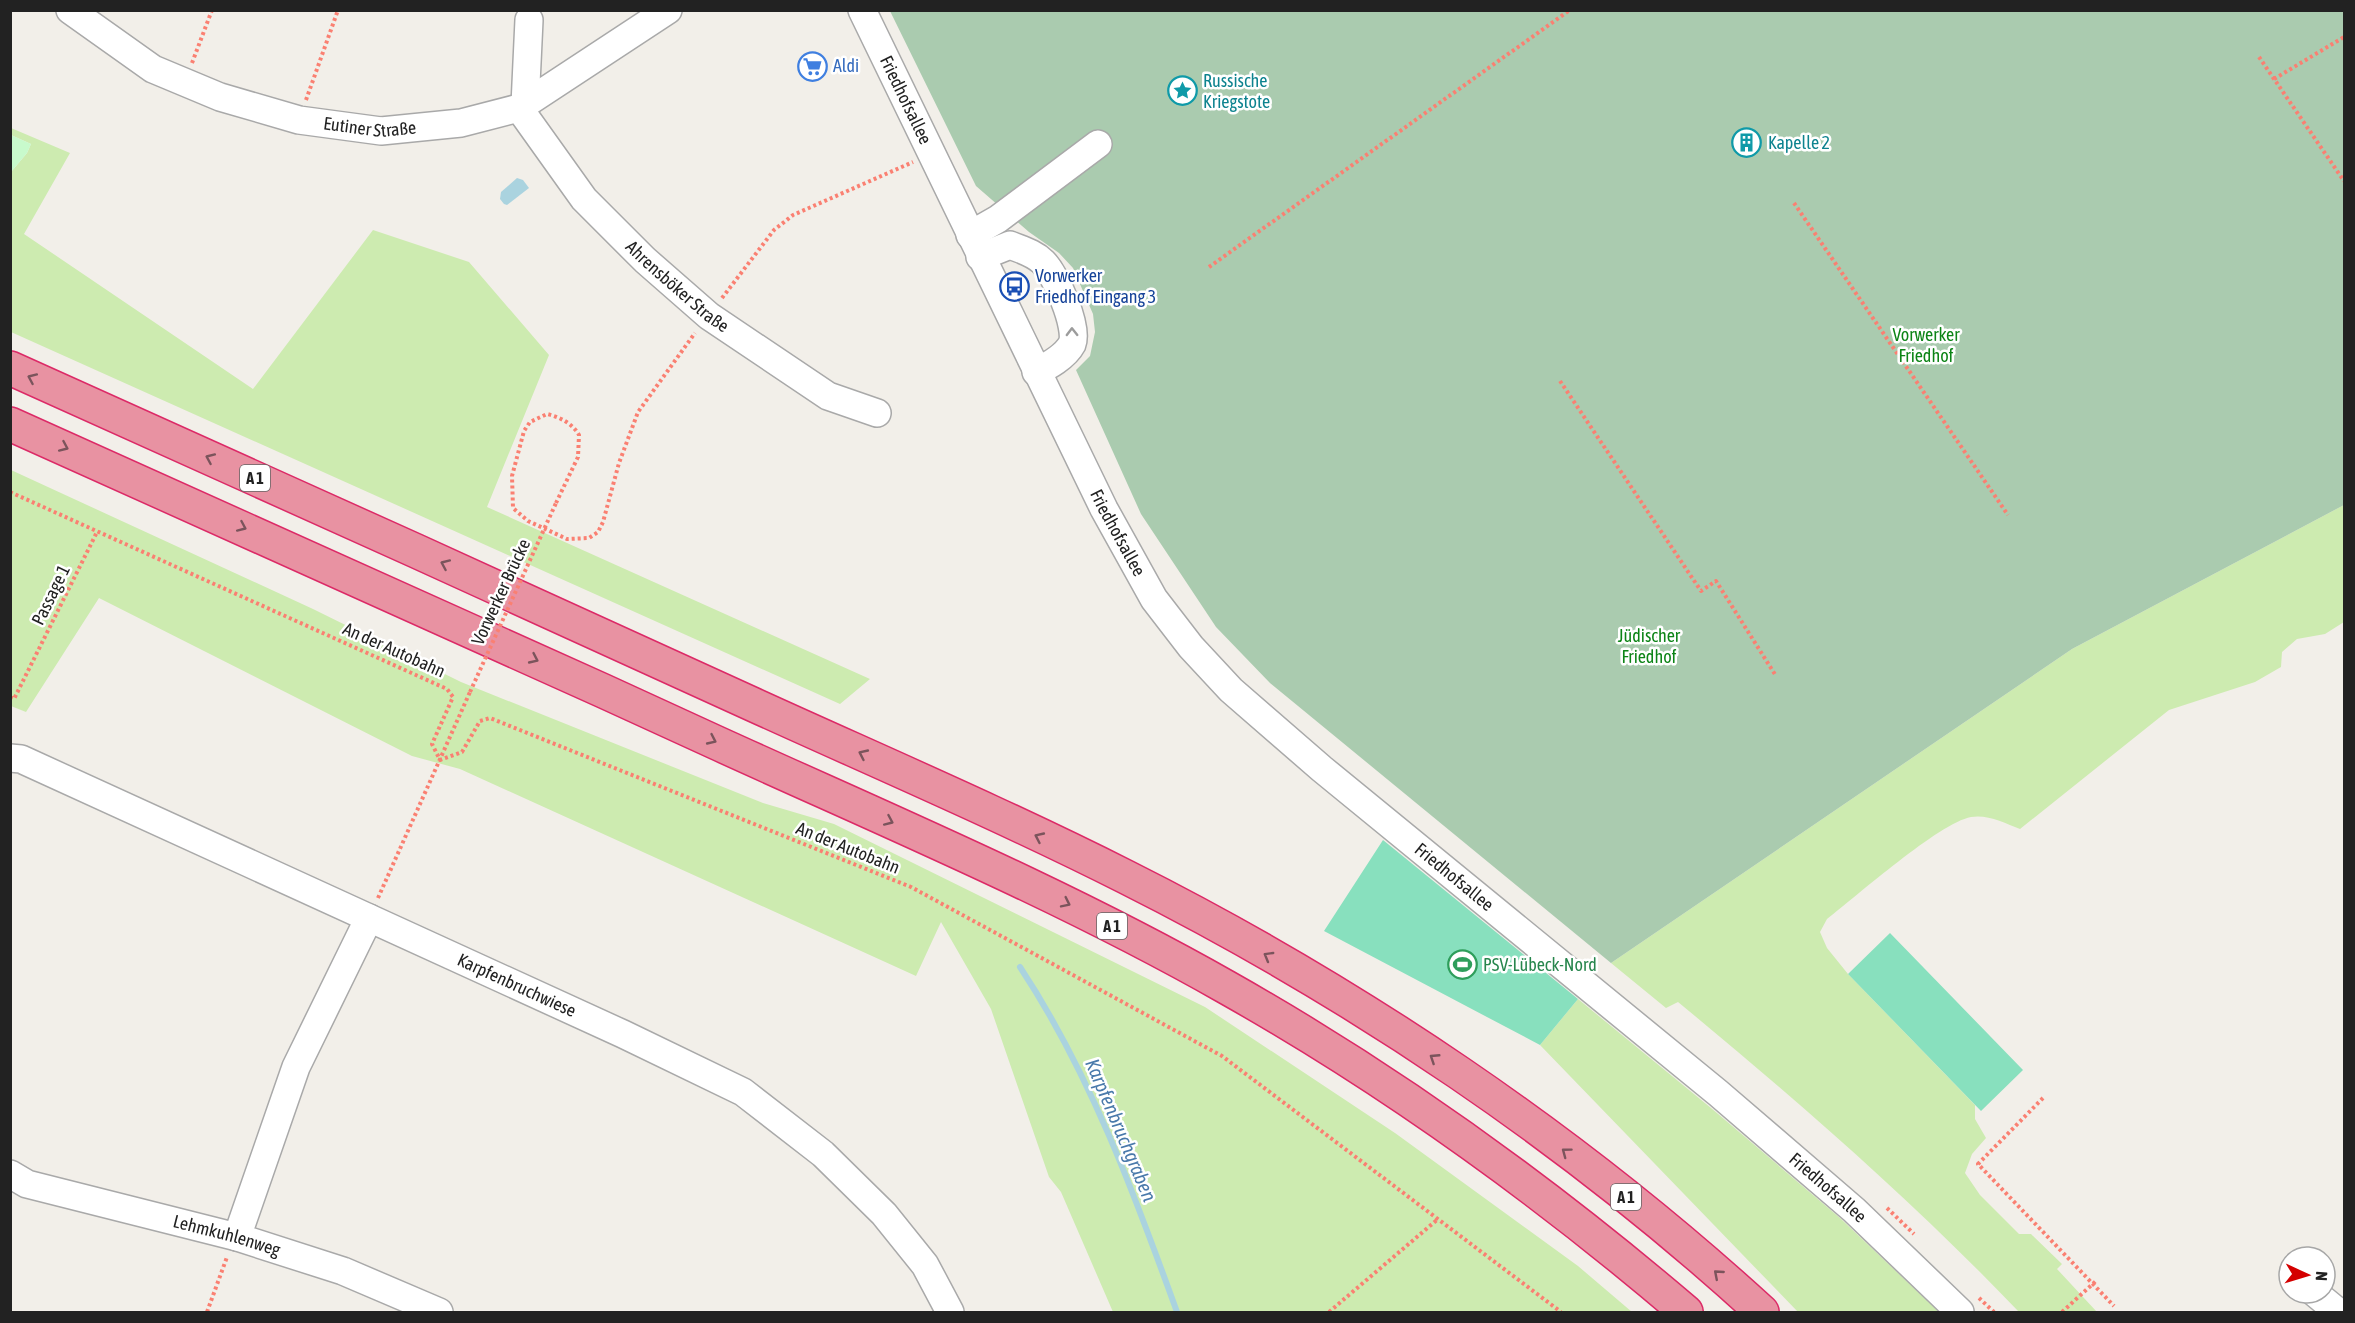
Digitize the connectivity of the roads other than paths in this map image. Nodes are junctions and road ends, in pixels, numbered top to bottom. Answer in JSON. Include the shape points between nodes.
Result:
{"nodes":[{"id":1,"x":70,"y":10,"type":"edge"},
{"id":2,"x":668,"y":10,"type":"edge"},
{"id":3,"x":861,"y":10,"type":"edge"},
{"id":4,"x":529,"y":20,"type":"dead end"},
{"id":5,"x":522,"y":107,"type":"junction"},
{"id":6,"x":1098,"y":144,"type":"dead end"},
{"id":7,"x":975,"y":246,"type":"junction"},
{"id":8,"x":10,"y":368,"type":"edge"},
{"id":9,"x":1036,"y":372,"type":"junction"},
{"id":10,"x":877,"y":413,"type":"dead end"},
{"id":11,"x":10,"y":423,"type":"edge"},
{"id":12,"x":10,"y":758,"type":"edge"},
{"id":13,"x":369,"y":918,"type":"junction"},
{"id":14,"x":10,"y":1174,"type":"edge"},
{"id":15,"x":237,"y":1237,"type":"junction"},
{"id":16,"x":1968,"y":1304,"type":"edge"},
{"id":17,"x":439,"y":1312,"type":"edge"},
{"id":18,"x":950,"y":1312,"type":"edge"},
{"id":19,"x":1686,"y":1312,"type":"edge"},
{"id":20,"x":1762,"y":1312,"type":"edge"}],
"edges":[{"from":1,"to":5,"type":"street","name":"Eutiner Straße","via":[[153,69],[220,97],[299,120],[381,131],[461,123]]},
{"from":2,"to":5,"type":"street","name":"Eutiner Straße"},
{"from":3,"to":7,"type":"street","name":"Friedhofsallee"},
{"from":4,"to":5,"type":"street"},
{"from":5,"to":10,"type":"street","name":"Ahrensböker Straße","via":[[584,199],[645,260],[710,316],[828,396]]},
{"from":6,"to":7,"type":"street","via":[[998,219]]},
{"from":7,"to":9,"type":"street","name":"Friedhofsallee"},
{"from":9,"to":7,"type":"street","one_way":true,"via":[[1055,362],[1072,344],[1074,329],[1069,311],[1046,264],[1033,254],[1010,245]]},
{"from":20,"to":8,"type":"highway","number":"A 1","one_way":true,"via":[[1639,1207],[1483,1090],[1364,1011],[1137,883],[510,593]]},
{"from":9,"to":16,"type":"street","name":"Friedhofsallee","via":[[1154,599],[1191,647],[1232,690]]},
{"from":11,"to":19,"type":"highway","number":"A 1","one_way":true,"via":[[982,862],[1225,986],[1344,1056],[1472,1142],[1597,1236]]},
{"from":12,"to":13,"type":"street","name":"Karpfenbruchwiese","via":[[21,759]]},
{"from":13,"to":15,"type":"street","via":[[296,1067]]},
{"from":13,"to":18,"type":"street","name":"Karpfenbruchwiese","via":[[743,1092],[823,1154],[884,1214],[925,1265]]},
{"from":14,"to":15,"type":"street","name":"Lehmkuhlenweg","via":[[27,1184]]},
{"from":15,"to":17,"type":"street","name":"Lehmkuhlenweg","via":[[343,1271]]}]}
